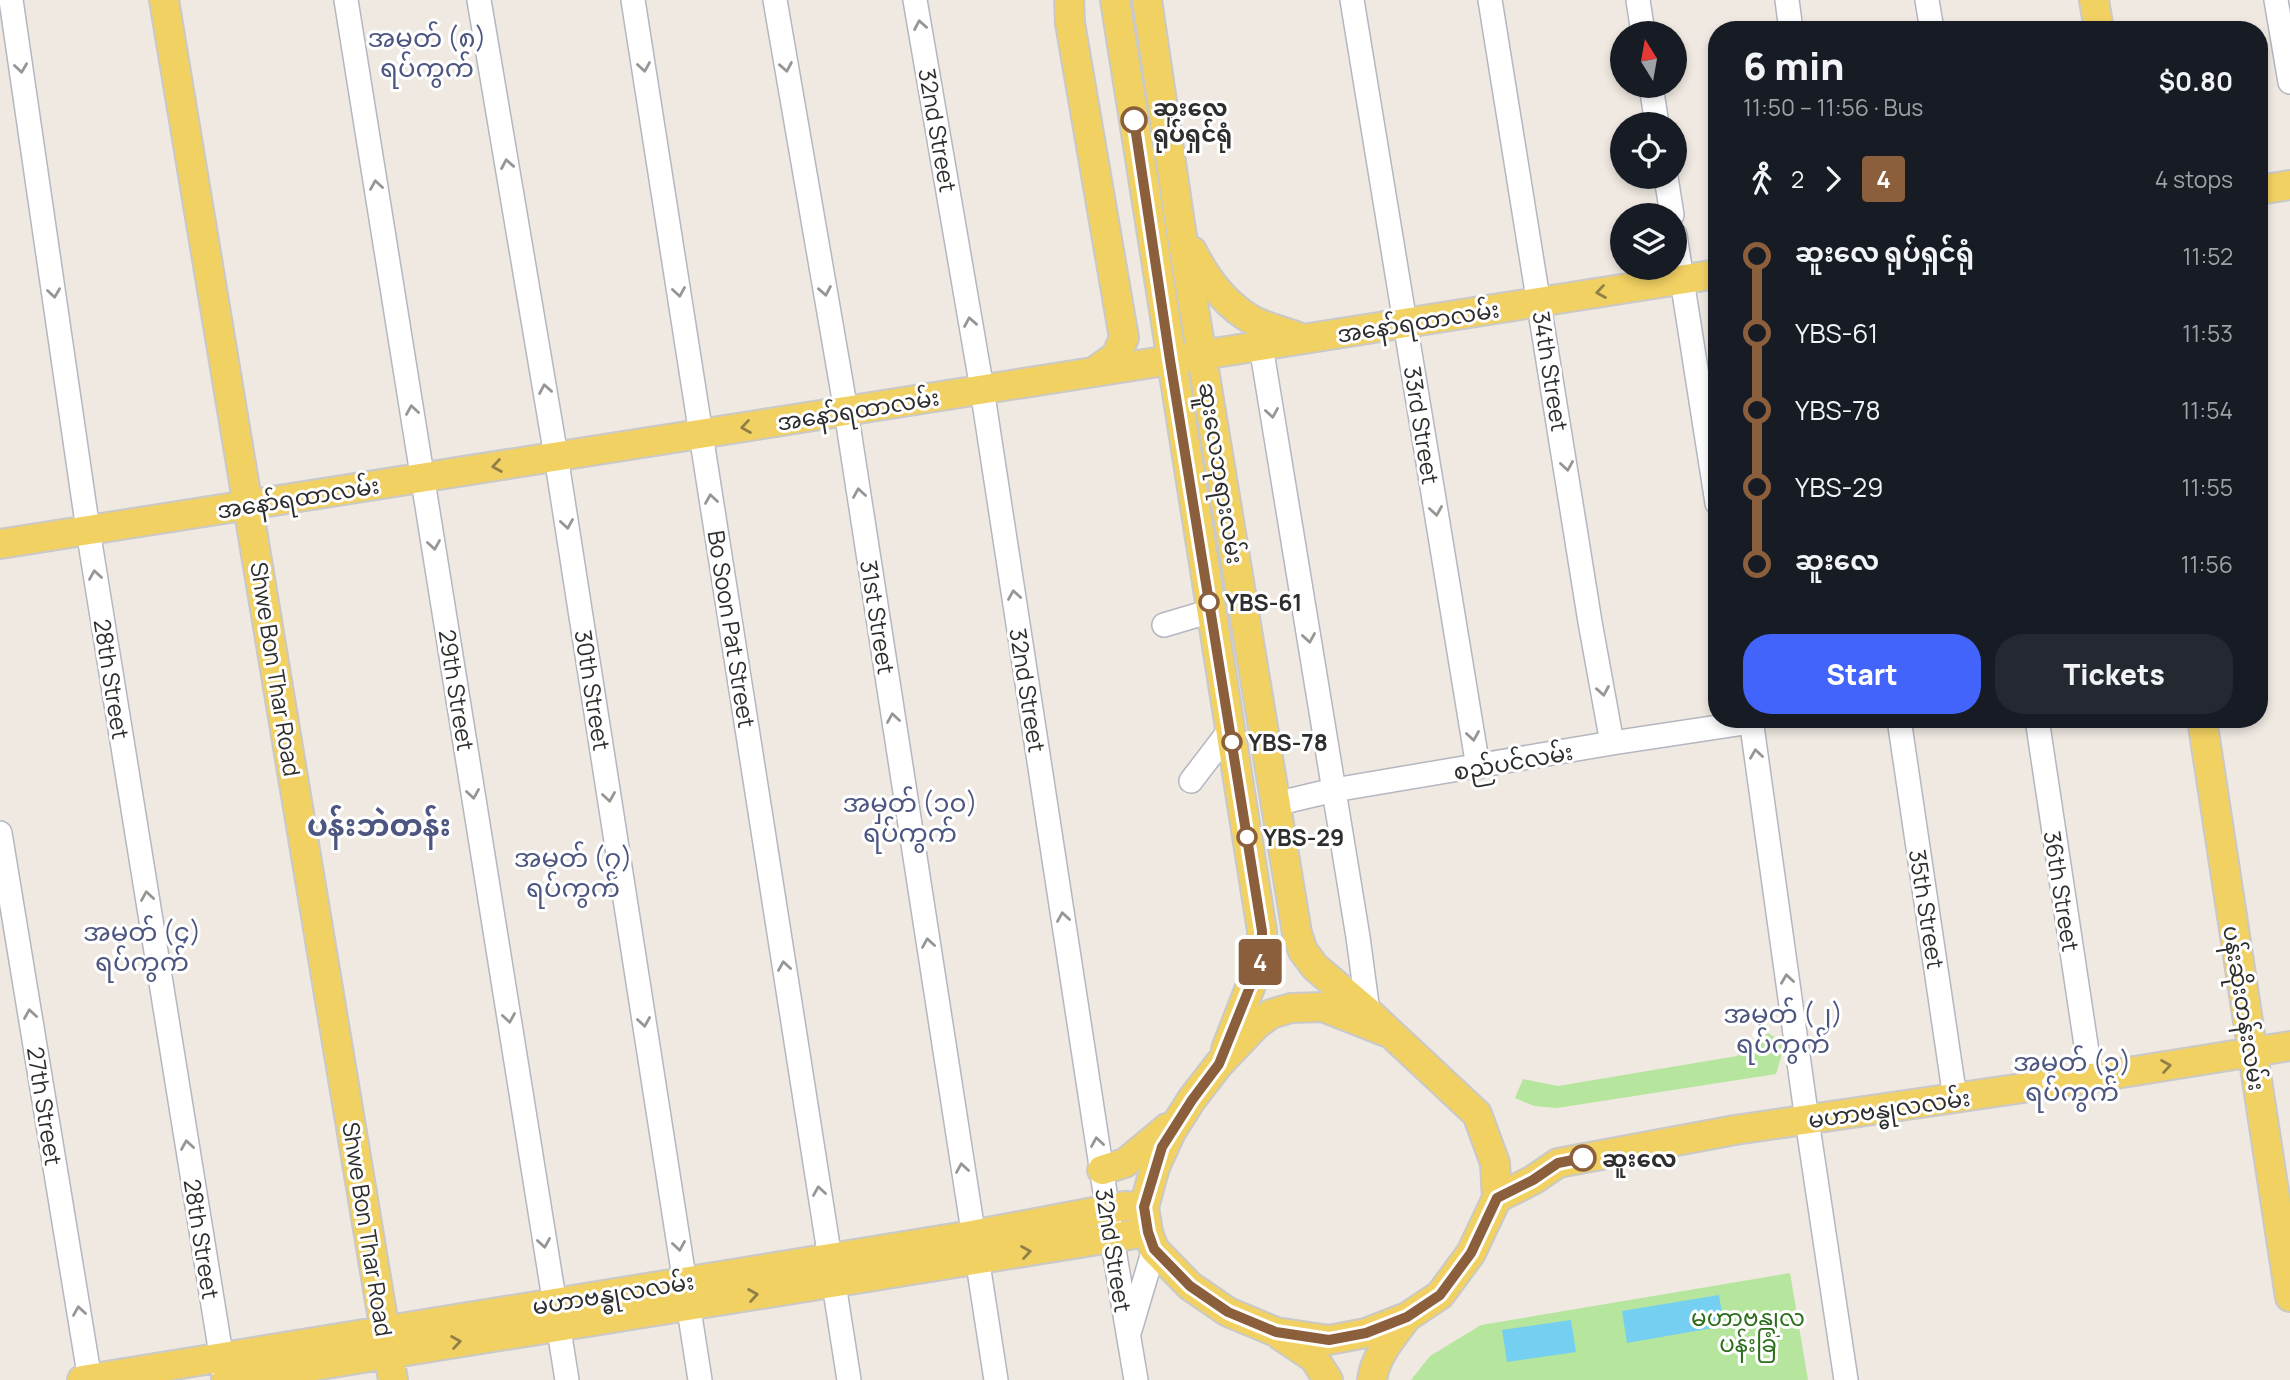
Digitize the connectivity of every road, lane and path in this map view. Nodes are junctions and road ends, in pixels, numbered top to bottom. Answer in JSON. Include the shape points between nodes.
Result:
{"nodes":[{"id":1,"x":11,"y":0,"type":"edge"},
{"id":2,"x":164,"y":0,"type":"edge"},
{"id":3,"x":346,"y":0,"type":"edge"},
{"id":4,"x":480,"y":0,"type":"edge"},
{"id":5,"x":633,"y":0,"type":"edge"},
{"id":6,"x":775,"y":0,"type":"edge"},
{"id":7,"x":915,"y":0,"type":"edge"},
{"id":8,"x":1069,"y":0,"type":"edge"},
{"id":9,"x":1115,"y":0,"type":"edge"},
{"id":10,"x":1147,"y":0,"type":"edge"},
{"id":11,"x":1352,"y":0,"type":"edge"},
{"id":12,"x":1490,"y":0,"type":"edge"},
{"id":13,"x":1638,"y":0,"type":"edge"},
{"id":14,"x":1787,"y":0,"type":"edge"},
{"id":15,"x":1927,"y":0,"type":"edge"},
{"id":16,"x":2094,"y":0,"type":"edge"},
{"id":17,"x":2276,"y":0,"type":"edge"},
{"id":18,"x":1641,"y":21,"type":"edge"},
{"id":19,"x":1790,"y":21,"type":"edge"},
{"id":20,"x":1930,"y":21,"type":"edge"},
{"id":21,"x":2098,"y":21,"type":"edge"},
{"id":22,"x":2290,"y":82,"type":"edge"},
{"id":23,"x":2290,"y":185,"type":"edge"},
{"id":24,"x":2268,"y":189,"type":"edge"},
{"id":25,"x":1181,"y":230,"type":"junction"},
{"id":26,"x":1708,"y":276,"type":"edge"},
{"id":27,"x":1687,"y":279,"type":"edge"},
{"id":28,"x":1682,"y":280,"type":"joint"},
{"id":29,"x":1540,"y":302,"type":"junction"},
{"id":30,"x":1405,"y":323,"type":"junction"},
{"id":31,"x":1303,"y":339,"type":"junction"},
{"id":32,"x":1261,"y":346,"type":"junction"},
{"id":33,"x":1202,"y":354,"type":"junction"},
{"id":34,"x":1170,"y":360,"type":"junction"},
{"id":35,"x":1095,"y":371,"type":"junction"},
{"id":36,"x":982,"y":389,"type":"junction"},
{"id":37,"x":846,"y":411,"type":"junction"},
{"id":38,"x":701,"y":433,"type":"junction"},
{"id":39,"x":1708,"y":446,"type":"edge"},
{"id":40,"x":556,"y":456,"type":"junction"},
{"id":41,"x":423,"y":477,"type":"junction"},
{"id":42,"x":249,"y":505,"type":"junction"},
{"id":43,"x":88,"y":530,"type":"junction"},
{"id":44,"x":0,"y":544,"type":"edge"},
{"id":45,"x":1211,"y":611,"type":"junction"},
{"id":46,"x":1164,"y":625,"type":"dead end"},
{"id":47,"x":1708,"y":727,"type":"edge"},
{"id":48,"x":1752,"y":728,"type":"edge"},
{"id":49,"x":1900,"y":728,"type":"edge"},
{"id":50,"x":2038,"y":728,"type":"edge"},
{"id":51,"x":2203,"y":728,"type":"edge"},
{"id":52,"x":1230,"y":730,"type":"junction"},
{"id":53,"x":1612,"y":743,"type":"junction"},
{"id":54,"x":1478,"y":767,"type":"junction"},
{"id":55,"x":1191,"y":780,"type":"dead end"},
{"id":56,"x":1334,"y":790,"type":"junction"},
{"id":57,"x":1275,"y":804,"type":"junction"},
{"id":58,"x":0,"y":833,"type":"edge"},
{"id":59,"x":1368,"y":1012,"type":"junction"},
{"id":60,"x":1389,"y":1033,"type":"junction"},
{"id":61,"x":2290,"y":1046,"type":"edge"},
{"id":62,"x":2252,"y":1053,"type":"junction"},
{"id":63,"x":1219,"y":1064,"type":"junction"},
{"id":64,"x":2089,"y":1071,"type":"junction"},
{"id":65,"x":1954,"y":1091,"type":"junction"},
{"id":66,"x":1192,"y":1100,"type":"junction"},
{"id":67,"x":1807,"y":1120,"type":"junction"},
{"id":68,"x":1102,"y":1170,"type":"junction"},
{"id":69,"x":1497,"y":1198,"type":"junction"},
{"id":70,"x":1107,"y":1209,"type":"junction"},
{"id":71,"x":1149,"y":1229,"type":"junction"},
{"id":72,"x":1112,"y":1238,"type":"junction"},
{"id":73,"x":974,"y":1248,"type":"junction"},
{"id":74,"x":832,"y":1270,"type":"junction"},
{"id":75,"x":686,"y":1294,"type":"junction"},
{"id":76,"x":2290,"y":1297,"type":"edge"},
{"id":77,"x":556,"y":1315,"type":"junction"},
{"id":78,"x":1407,"y":1317,"type":"junction"},
{"id":79,"x":1276,"y":1332,"type":"junction"},
{"id":80,"x":1128,"y":1337,"type":"junction"},
{"id":81,"x":389,"y":1355,"type":"edge"},
{"id":82,"x":224,"y":1372,"type":"edge"},
{"id":83,"x":87,"y":1380,"type":"edge"},
{"id":84,"x":566,"y":1380,"type":"edge"},
{"id":85,"x":700,"y":1380,"type":"edge"},
{"id":86,"x":849,"y":1380,"type":"edge"},
{"id":87,"x":996,"y":1380,"type":"edge"},
{"id":88,"x":1136,"y":1380,"type":"edge"},
{"id":89,"x":1328,"y":1380,"type":"edge"},
{"id":90,"x":1372,"y":1380,"type":"edge"},
{"id":91,"x":1846,"y":1380,"type":"edge"}],
"edges":[{"from":1,"to":43,"type":"street","name":"28th Street","one_way":true},
{"from":2,"to":42,"type":"main road","name":"Shwe Bon Thar Road"},
{"from":41,"to":3,"type":"street","name":"29th Street","one_way":true},
{"from":40,"to":4,"type":"street","name":"30th Street","one_way":true},
{"from":5,"to":38,"type":"street","name":"Bo Soon Pat Street","one_way":true},
{"from":6,"to":37,"type":"street","name":"31st Street","one_way":true},
{"from":36,"to":7,"type":"street","name":"32nd Street","one_way":true},
{"from":8,"to":35,"type":"main road","via":[[1124,338],[1116,356]]},
{"from":9,"to":34,"type":"main road","name":"ဆူးလေဘုရားလမ်း"},
{"from":10,"to":25,"type":"main road","name":"ဆူးလေဘုရားလမ်း"},
{"from":11,"to":30,"type":"street","name":"33rd Street"},
{"from":12,"to":29,"type":"street","name":"34th Street"},
{"from":13,"to":18,"type":"street"},
{"from":14,"to":19,"type":"street"},
{"from":15,"to":20,"type":"street"},
{"from":16,"to":21,"type":"main road"},
{"from":17,"to":22,"type":"street"},
{"from":23,"to":24,"type":"main road"},
{"from":25,"to":31,"type":"main road","via":[[1205,276],[1229,303],[1254,321]]},
{"from":25,"to":33,"type":"main road","name":"ဆူးလေဘုရားလမ်း"},
{"from":26,"to":27,"type":"main road","name":"အနော်ရထာလမ်း"},
{"from":28,"to":29,"type":"main road","name":"အနော်ရထာလမ်း","one_way":true},
{"from":28,"to":39,"type":"street"},
{"from":29,"to":30,"type":"main road","name":"အနော်ရထာလမ်း"},
{"from":29,"to":53,"type":"street","name":"34th Street","one_way":true},
{"from":30,"to":31,"type":"main road","name":"အနော်ရထာလမ်း"},
{"from":30,"to":54,"type":"street","name":"33rd Street","one_way":true},
{"from":31,"to":32,"type":"main road","name":"အနော်ရထာလမ်း"},
{"from":32,"to":33,"type":"main road","name":"အနော်ရထာလမ်း"},
{"from":32,"to":56,"type":"street","one_way":true},
{"from":33,"to":34,"type":"main road","name":"အနော်ရထာလမ်း"},
{"from":33,"to":57,"type":"main road","name":"ဆူးလေဘုရားလမ်း"},
{"from":34,"to":35,"type":"main road","name":"အနော်ရထာလမ်း"},
{"from":34,"to":45,"type":"main road","name":"ဆူးလေဘုရားလမ်း"},
{"from":35,"to":36,"type":"main road","name":"အနော်ရထာလမ်း"},
{"from":36,"to":37,"type":"main road","name":"အနော်ရထာလမ်း"},
{"from":68,"to":36,"type":"street","name":"32nd Street","one_way":true},
{"from":37,"to":38,"type":"main road","name":"အနော်ရထာလမ်း","one_way":true},
{"from":73,"to":37,"type":"street","name":"31st Street","one_way":true},
{"from":38,"to":40,"type":"main road","name":"အနော်ရထာလမ်း"},
{"from":74,"to":38,"type":"street","name":"Bo Soon Pat Street","one_way":true},
{"from":40,"to":41,"type":"main road","name":"အနော်ရထာလမ်း","one_way":true},
{"from":40,"to":75,"type":"street","name":"30th Street","one_way":true},
{"from":41,"to":42,"type":"main road","name":"အနော်ရထာလမ်း"},
{"from":41,"to":77,"type":"street","name":"29th Street","one_way":true},
{"from":42,"to":43,"type":"main road","name":"အနော်ရထာလမ်း"},
{"from":42,"to":81,"type":"main road","name":"Shwe Bon Thar Road"},
{"from":43,"to":44,"type":"main road","name":"အနော်ရထာလမ်း"},
{"from":82,"to":43,"type":"street","name":"28th Street","one_way":true},
{"from":45,"to":46,"type":"street"},
{"from":45,"to":52,"type":"main road","name":"ဆူးလေဘုရားလမ်း"},
{"from":47,"to":53,"type":"street","name":"စည်ပင်လမ်း"},
{"from":67,"to":48,"type":"street","one_way":true},
{"from":49,"to":65,"type":"street","name":"35th Street"},
{"from":50,"to":64,"type":"street","name":"36th Street"},
{"from":51,"to":62,"type":"main road","name":"ပန်းဆိုးတန်းလမ်း"},
{"from":52,"to":55,"type":"street"},
{"from":52,"to":63,"type":"main road","name":"ဆူးလေဘုရားလမ်း","via":[[1262,931],[1262,957]]},
{"from":53,"to":54,"type":"street","name":"စည်ပင်လမ်း"},
{"from":54,"to":56,"type":"street","name":"စည်ပင်လမ်း"},
{"from":56,"to":57,"type":"street","name":"စည်ပင်လမ်း"},
{"from":56,"to":59,"type":"street"},
{"from":57,"to":59,"type":"main road","name":"ဆူးလေဘုရားလမ်း","via":[[1303,951]]},
{"from":83,"to":58,"type":"street","name":"27th Street","one_way":true},
{"from":59,"to":60,"type":"main road","name":"ဆူးလေဘုရားလမ်း"},
{"from":60,"to":63,"type":"main road","via":[[1323,1007],[1292,1008],[1257,1024]]},
{"from":60,"to":69,"type":"main road","name":"ဆူးလေဘုရားလမ်း","via":[[1478,1114],[1495,1163]]},
{"from":61,"to":62,"type":"main road","name":"မဟာဗန္ဓုလလမ်း"},
{"from":64,"to":62,"type":"main road","name":"မဟာဗန္ဓုလလမ်း","one_way":true},
{"from":62,"to":76,"type":"main road","name":"ပန်းဆိုးတန်းလမ်း"},
{"from":63,"to":66,"type":"main road"},
{"from":64,"to":65,"type":"main road","name":"မဟာဗန္ဓုလလမ်း"},
{"from":65,"to":67,"type":"main road","name":"မဟာဗန္ဓုလလမ်း"},
{"from":66,"to":68,"type":"main road","via":[[1125,1163]]},
{"from":66,"to":71,"type":"main road","via":[[1162,1147]]},
{"from":67,"to":69,"type":"main road","name":"မဟာဗန္ဓုလလမ်း","via":[[1558,1163]]},
{"from":67,"to":91,"type":"street"},
{"from":68,"to":70,"type":"street","name":"32nd Street"},
{"from":69,"to":78,"type":"main road","via":[[1471,1253],[1440,1295]]},
{"from":70,"to":71,"type":"main road","name":"မဟာဗန္ဓုလလမ်း","via":[[1125,1206]]},
{"from":70,"to":72,"type":"street","name":"32nd Street"},
{"from":70,"to":73,"type":"main road","name":"မဟာဗန္ဓုလလမ်း"},
{"from":71,"to":72,"type":"main road","name":"မဟာဗန္ဓုလလမ်း"},
{"from":71,"to":79,"type":"main road","via":[[1190,1286],[1228,1312]]},
{"from":71,"to":80,"type":"street"},
{"from":73,"to":72,"type":"main road","name":"မဟာဗန္ဓုလလမ်း","one_way":true},
{"from":72,"to":80,"type":"street","name":"32nd Street"},
{"from":73,"to":74,"type":"main road","name":"မဟာဗန္ဓုလလမ်း"},
{"from":73,"to":87,"type":"street","name":"31st Street"},
{"from":75,"to":74,"type":"main road","name":"မဟာဗန္ဓုလလမ်း","one_way":true},
{"from":74,"to":86,"type":"street","name":"Bo Soon Pat Street"},
{"from":75,"to":77,"type":"main road","name":"မဟာဗန္ဓုလလမ်း"},
{"from":75,"to":85,"type":"street","name":"30th Street"},
{"from":81,"to":77,"type":"main road","name":"မဟာဗန္ဓုလလမ်း","one_way":true},
{"from":77,"to":84,"type":"street","name":"29th Street"},
{"from":78,"to":79,"type":"main road","via":[[1366,1333],[1329,1340]]},
{"from":78,"to":90,"type":"main road","via":[[1386,1346]]},
{"from":79,"to":89,"type":"main road","via":[[1314,1358]]},
{"from":80,"to":88,"type":"street","name":"32nd Street"},
{"from":81,"to":82,"type":"main road","name":"မဟာဗန္ဓုလလမ်း"},
{"from":82,"to":83,"type":"main road","name":"မဟာဗန္ဓုလလမ်း"}]}
